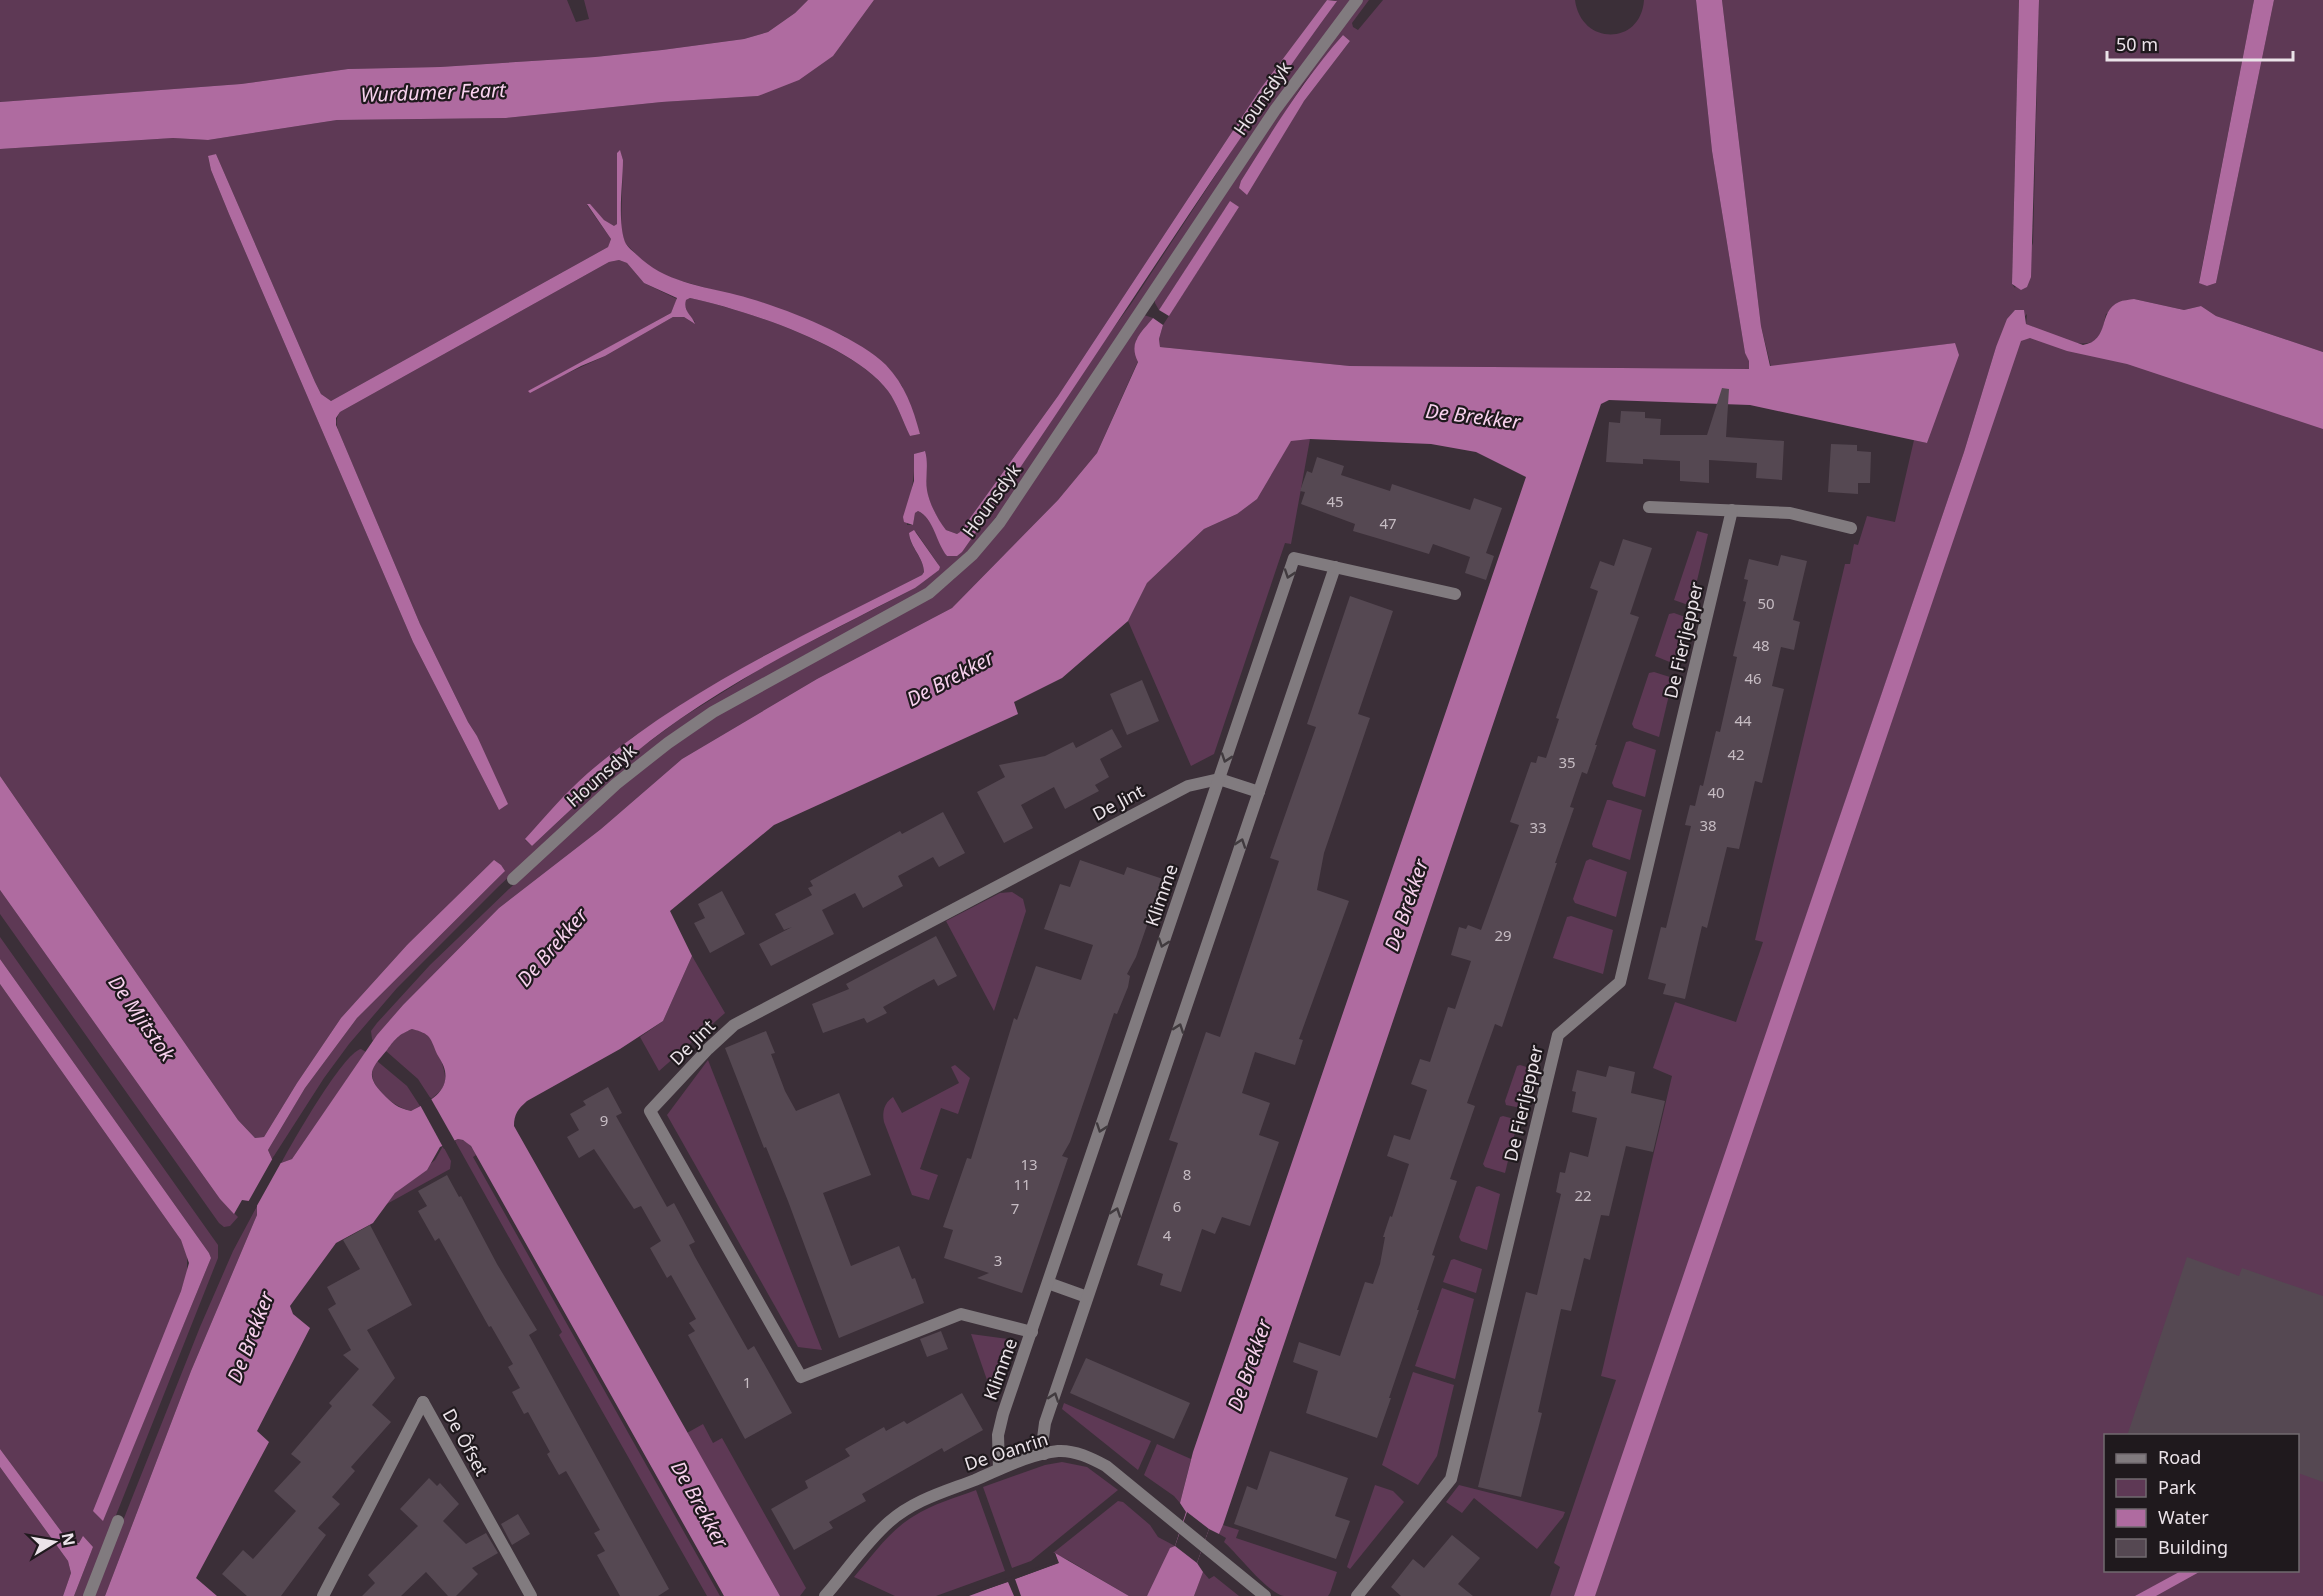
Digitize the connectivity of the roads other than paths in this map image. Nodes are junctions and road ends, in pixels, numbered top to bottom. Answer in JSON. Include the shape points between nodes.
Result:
{"nodes":[{"id":1,"x":1357,"y":0,"type":"edge"},
{"id":2,"x":1649,"y":507,"type":"dead end"},
{"id":3,"x":1732,"y":510,"type":"junction"},
{"id":4,"x":1851,"y":528,"type":"dead end"},
{"id":5,"x":1335,"y":567,"type":"junction"},
{"id":6,"x":1455,"y":594,"type":"dead end"},
{"id":7,"x":1219,"y":779,"type":"junction"},
{"id":8,"x":1259,"y":792,"type":"junction"},
{"id":9,"x":513,"y":879,"type":"dead end"},
{"id":10,"x":1048,"y":1283,"type":"junction"},
{"id":11,"x":1088,"y":1297,"type":"junction"},
{"id":12,"x":1032,"y":1332,"type":"junction"},
{"id":13,"x":1044,"y":1454,"type":"junction"},
{"id":14,"x":999,"y":1469,"type":"junction"},
{"id":15,"x":118,"y":1521,"type":"dead end"},
{"id":16,"x":89,"y":1596,"type":"edge"},
{"id":17,"x":323,"y":1596,"type":"edge"},
{"id":18,"x":531,"y":1596,"type":"edge"},
{"id":19,"x":825,"y":1596,"type":"edge"},
{"id":20,"x":1264,"y":1596,"type":"edge"},
{"id":21,"x":1357,"y":1596,"type":"edge"}],
"edges":[{"from":1,"to":9,"type":"street","name":"Hounsdyk","via":[[1275,110],[1006,512],[972,555],[929,593],[713,712],[668,743],[616,784]]},
{"from":2,"to":3,"type":"street"},
{"from":3,"to":4,"type":"street","via":[[1790,513]]},
{"from":3,"to":21,"type":"street","name":"De Fierljepper","via":[[1620,982],[1558,1035],[1451,1479]]},
{"from":5,"to":6,"type":"street","name":"Klimme"},
{"from":5,"to":7,"type":"street","name":"Klimme","one_way":true,"via":[[1294,558]]},
{"from":5,"to":8,"type":"street"},
{"from":7,"to":8,"type":"street"},
{"from":7,"to":10,"type":"street","name":"Klimme","one_way":true},
{"from":7,"to":12,"type":"street","name":"De Jint","via":[[1188,786],[734,1025],[650,1111],[801,1377],[961,1314]]},
{"from":11,"to":8,"type":"street","one_way":true},
{"from":10,"to":11,"type":"street"},
{"from":10,"to":12,"type":"street","name":"Klimme"},
{"from":13,"to":11,"type":"street","one_way":true,"via":[[1045,1423]]},
{"from":12,"to":14,"type":"street","name":"Klimme","via":[[1000,1425]]},
{"from":13,"to":14,"type":"street","name":"De Oanrin"},
{"from":13,"to":20,"type":"street","name":"De Oanrin","via":[[1059,1451],[1089,1457],[1106,1466]]},
{"from":14,"to":19,"type":"street","name":"De Oanrin","via":[[906,1509],[887,1523]]},
{"from":15,"to":16,"type":"street"},
{"from":17,"to":18,"type":"street","name":"De Ôfset","via":[[423,1402]]}]}
